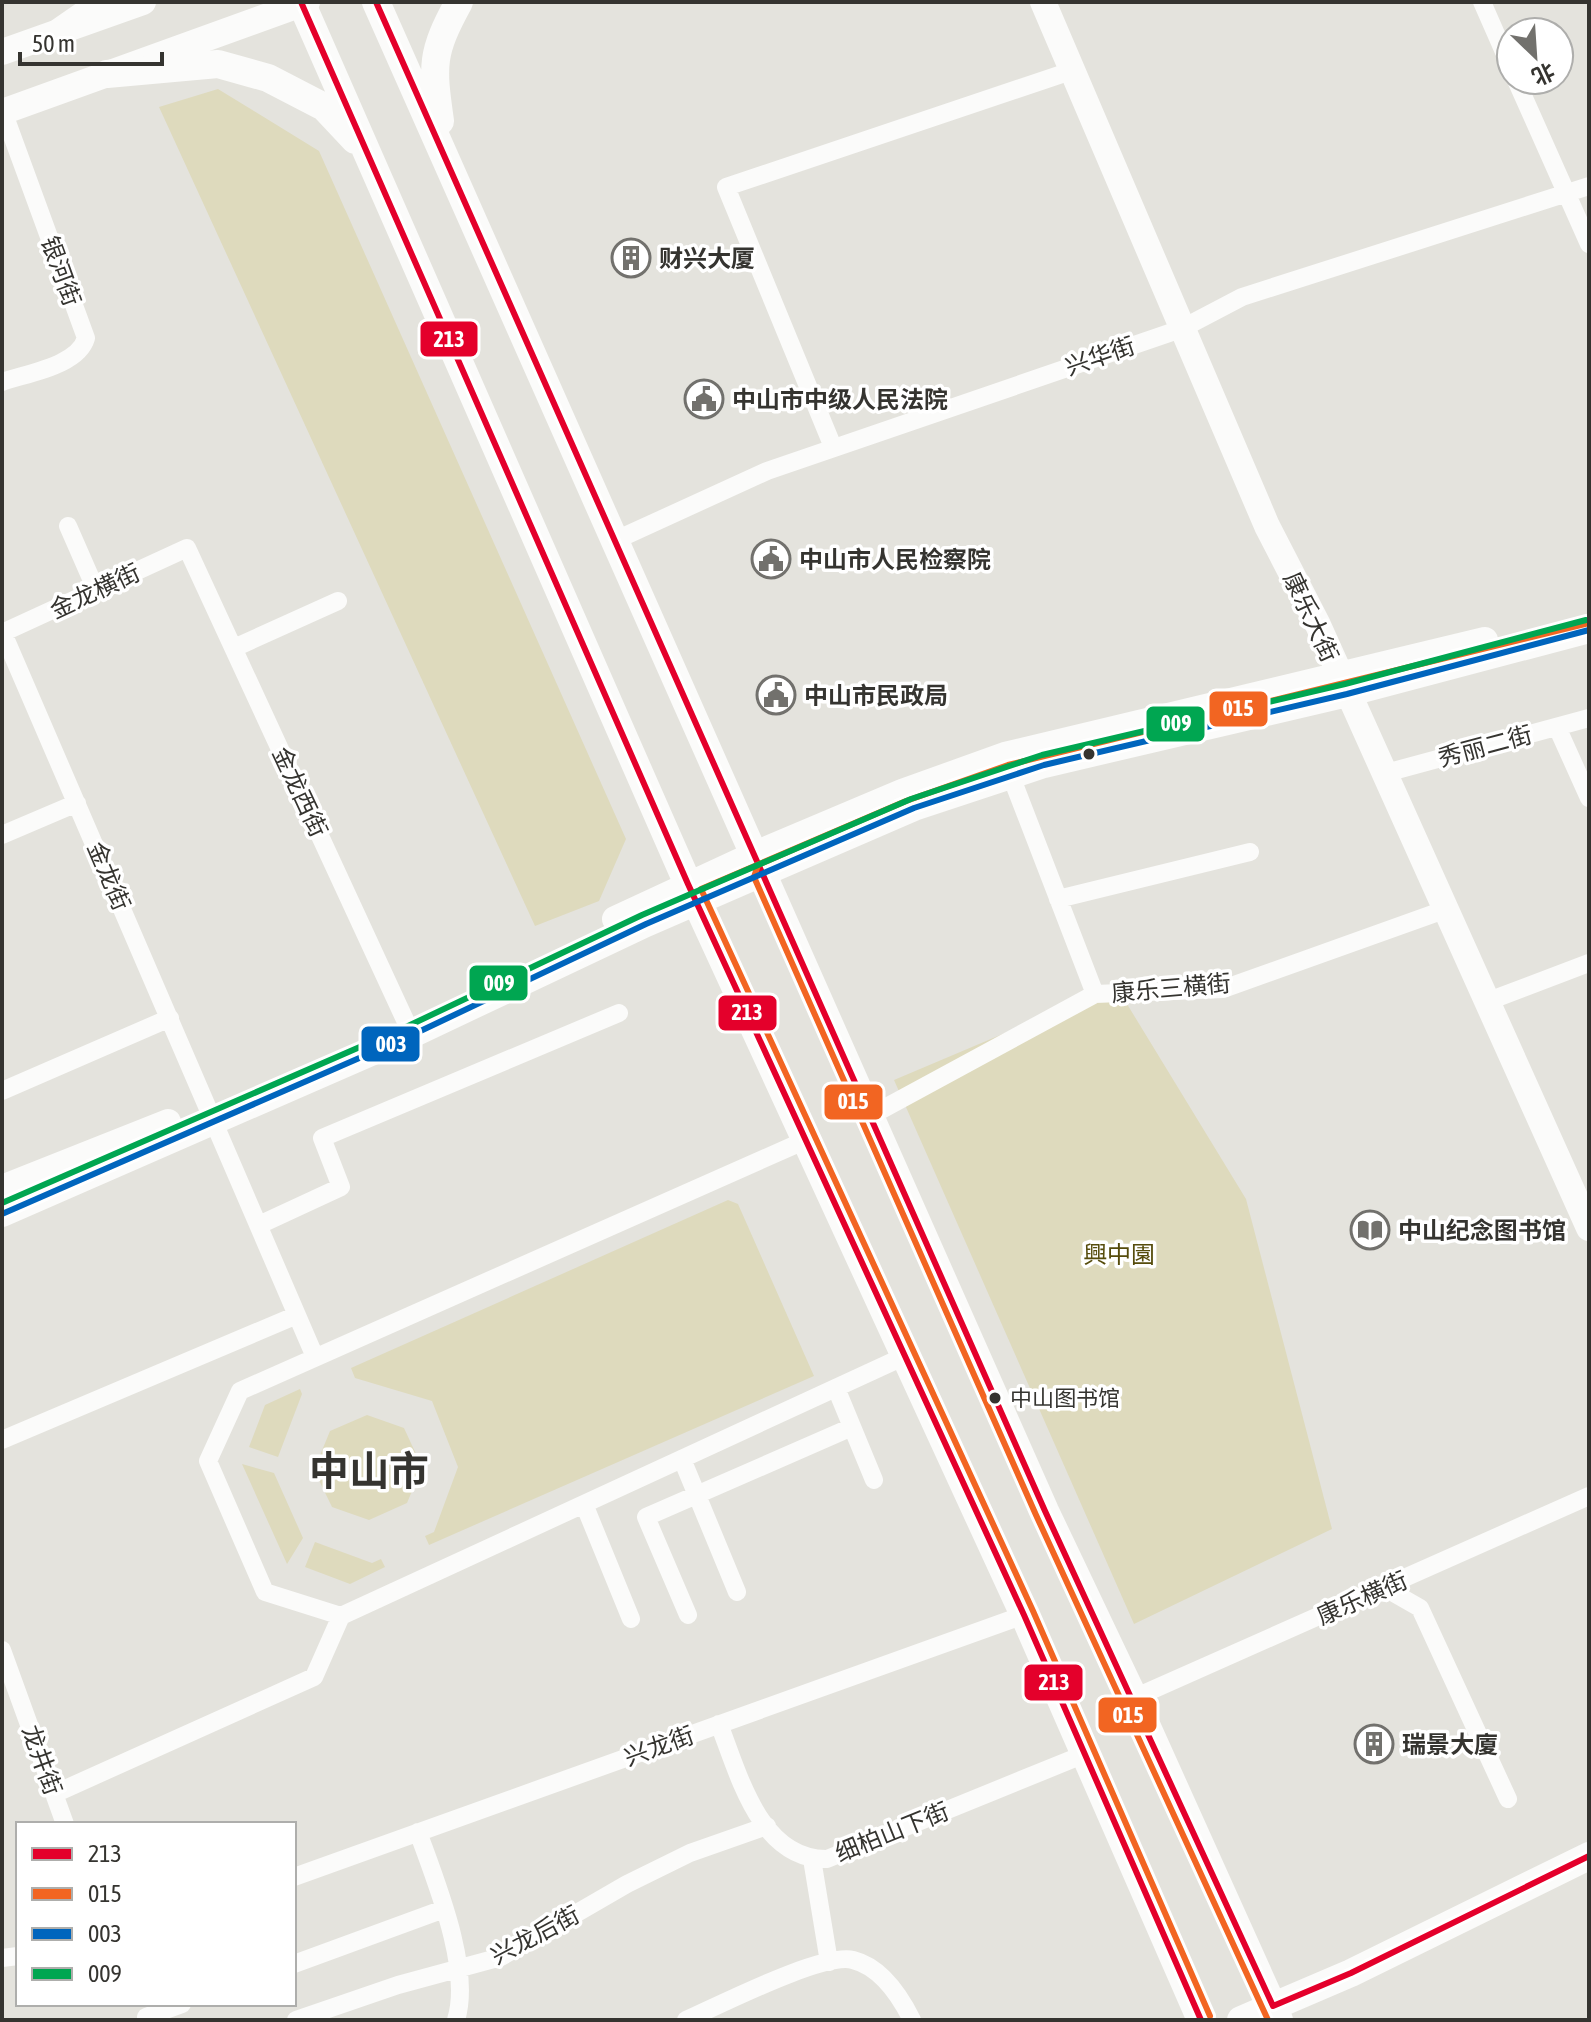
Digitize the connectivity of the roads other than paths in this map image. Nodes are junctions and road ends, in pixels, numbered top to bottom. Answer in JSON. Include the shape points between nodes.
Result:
{"nodes":[{"id":1,"x":103,"y":2,"type":"edge"},
{"id":2,"x":143,"y":2,"type":"edge"},
{"id":3,"x":376,"y":2,"type":"edge"},
{"id":4,"x":459,"y":2,"type":"edge"},
{"id":5,"x":1043,"y":2,"type":"edge"},
{"id":6,"x":1482,"y":2,"type":"edge"},
{"id":7,"x":304,"y":3,"type":"edge"},
{"id":8,"x":61,"y":31,"type":"junction"},
{"id":9,"x":1495,"y":32,"type":"edge"},
{"id":10,"x":2,"y":52,"type":"edge"},
{"id":11,"x":1071,"y":71,"type":"junction"},
{"id":12,"x":107,"y":74,"type":"junction"},
{"id":13,"x":1523,"y":96,"type":"edge"},
{"id":14,"x":2,"y":112,"type":"edge"},
{"id":15,"x":444,"y":149,"type":"junction"},
{"id":16,"x":371,"y":157,"type":"junction"},
{"id":17,"x":1589,"y":186,"type":"edge"},
{"id":18,"x":1567,"y":193,"type":"junction"},
{"id":19,"x":1589,"y":244,"type":"edge"},
{"id":20,"x":1181,"y":329,"type":"junction"},
{"id":21,"x":2,"y":382,"type":"edge"},
{"id":22,"x":833,"y":447,"type":"junction"},
{"id":23,"x":68,"y":526,"type":"dead end"},
{"id":24,"x":616,"y":540,"type":"junction"},
{"id":25,"x":187,"y":548,"type":"joint"},
{"id":26,"x":96,"y":590,"type":"junction"},
{"id":27,"x":338,"y":601,"type":"dead end"},
{"id":28,"x":1589,"y":613,"type":"edge"},
{"id":29,"x":1589,"y":630,"type":"edge"},
{"id":30,"x":2,"y":633,"type":"edge"},
{"id":31,"x":234,"y":648,"type":"junction"},
{"id":32,"x":1342,"y":685,"type":"junction"},
{"id":33,"x":1589,"y":718,"type":"edge"},
{"id":34,"x":1557,"y":727,"type":"junction"},
{"id":35,"x":1382,"y":774,"type":"junction"},
{"id":36,"x":1011,"y":776,"type":"junction"},
{"id":37,"x":1589,"y":798,"type":"edge"},
{"id":38,"x":77,"y":803,"type":"junction"},
{"id":39,"x":2,"y":835,"type":"edge"},
{"id":40,"x":1250,"y":852,"type":"dead end"},
{"id":41,"x":758,"y":864,"type":"junction"},
{"id":42,"x":694,"y":894,"type":"junction"},
{"id":43,"x":1058,"y":899,"type":"junction"},
{"id":44,"x":1444,"y":910,"type":"junction"},
{"id":45,"x":1589,"y":963,"type":"edge"},
{"id":46,"x":1095,"y":994,"type":"junction"},
{"id":47,"x":1486,"y":1002,"type":"junction"},
{"id":48,"x":619,"y":1013,"type":"dead end"},
{"id":49,"x":170,"y":1018,"type":"junction"},
{"id":50,"x":409,"y":1028,"type":"junction"},
{"id":51,"x":2,"y":1091,"type":"edge"},
{"id":52,"x":212,"y":1113,"type":"junction"},
{"id":53,"x":870,"y":1116,"type":"junction"},
{"id":54,"x":806,"y":1140,"type":"junction"},
{"id":55,"x":2,"y":1188,"type":"edge"},
{"id":56,"x":2,"y":1214,"type":"edge"},
{"id":57,"x":259,"y":1225,"type":"junction"},
{"id":58,"x":1589,"y":1228,"type":"edge"},
{"id":59,"x":297,"y":1315,"type":"junction"},
{"id":60,"x":905,"y":1356,"type":"junction"},
{"id":61,"x":315,"y":1357,"type":"junction"},
{"id":62,"x":836,"y":1388,"type":"junction"},
{"id":63,"x":852,"y":1427,"type":"junction"},
{"id":64,"x":2,"y":1440,"type":"edge"},
{"id":65,"x":682,"y":1459,"type":"junction"},
{"id":66,"x":874,"y":1480,"type":"dead end"},
{"id":67,"x":697,"y":1494,"type":"junction"},
{"id":68,"x":1589,"y":1496,"type":"edge"},
{"id":69,"x":584,"y":1504,"type":"junction"},
{"id":70,"x":1385,"y":1588,"type":"junction"},
{"id":71,"x":737,"y":1592,"type":"dead end"},
{"id":72,"x":688,"y":1615,"type":"dead end"},
{"id":73,"x":1024,"y":1615,"type":"junction"},
{"id":74,"x":341,"y":1616,"type":"junction"},
{"id":75,"x":631,"y":1619,"type":"dead end"},
{"id":76,"x":2,"y":1650,"type":"edge"},
{"id":77,"x":1134,"y":1698,"type":"junction"},
{"id":78,"x":719,"y":1724,"type":"junction"},
{"id":79,"x":1085,"y":1754,"type":"junction"},
{"id":80,"x":54,"y":1794,"type":"junction"},
{"id":81,"x":1508,"y":1799,"type":"dead end"},
{"id":82,"x":64,"y":1822,"type":"edge"},
{"id":83,"x":767,"y":1826,"type":"junction"},
{"id":84,"x":418,"y":1832,"type":"junction"},
{"id":85,"x":1589,"y":1856,"type":"edge"},
{"id":86,"x":812,"y":1859,"type":"junction"},
{"id":87,"x":1589,"y":1872,"type":"edge"},
{"id":88,"x":296,"y":1876,"type":"edge"},
{"id":89,"x":444,"y":1909,"type":"junction"},
{"id":90,"x":829,"y":1962,"type":"junction"},
{"id":91,"x":296,"y":1963,"type":"edge"},
{"id":92,"x":457,"y":1971,"type":"junction"},
{"id":93,"x":175,"y":2006,"type":"edge"},
{"id":94,"x":145,"y":2014,"type":"edge"},
{"id":95,"x":1281,"y":2015,"type":"edge"},
{"id":96,"x":296,"y":2020,"type":"edge"},
{"id":97,"x":456,"y":2020,"type":"edge"},
{"id":98,"x":686,"y":2020,"type":"edge"},
{"id":99,"x":912,"y":2020,"type":"edge"},
{"id":100,"x":1201,"y":2020,"type":"edge"},
{"id":101,"x":1241,"y":2020,"type":"edge"}],
"edges":[{"from":1,"to":8,"type":"main road"},
{"from":2,"to":8,"type":"street"},
{"from":3,"to":15,"type":"main road"},
{"from":4,"to":15,"type":"main road","via":[[433,68]]},
{"from":5,"to":11,"type":"street","name":"康乐大街"},
{"from":6,"to":9,"type":"street"},
{"from":7,"to":12,"type":"street"},
{"from":7,"to":16,"type":"main road"},
{"from":8,"to":10,"type":"street"},
{"from":11,"to":20,"type":"street","name":"康乐大街"},
{"from":11,"to":22,"type":"street","via":[[726,187]]},
{"from":12,"to":14,"type":"street"},
{"from":12,"to":16,"type":"main road","via":[[218,64],[268,78],[324,107]]},
{"from":13,"to":18,"type":"street"},
{"from":14,"to":21,"type":"street","name":"银河街","via":[[86,338],[83,349],[69,359]]},
{"from":15,"to":24,"type":"main road"},
{"from":16,"to":42,"type":"main road"},
{"from":17,"to":18,"type":"street","name":"兴华街"},
{"from":18,"to":19,"type":"street"},
{"from":18,"to":20,"type":"street","name":"兴华街","via":[[1242,297]]},
{"from":20,"to":22,"type":"street","name":"兴华街"},
{"from":20,"to":32,"type":"street","name":"康乐大街"},
{"from":22,"to":24,"type":"street","name":"兴华街"},
{"from":23,"to":26,"type":"street"},
{"from":24,"to":41,"type":"main road"},
{"from":25,"to":26,"type":"street","name":"金龙横街"},
{"from":25,"to":31,"type":"street","name":"金龙西街"},
{"from":26,"to":30,"type":"street","name":"金龙横街"},
{"from":27,"to":31,"type":"street"},
{"from":28,"to":32,"type":"street"},
{"from":29,"to":32,"type":"street"},
{"from":30,"to":38,"type":"street","name":"金龙街"},
{"from":31,"to":50,"type":"street","name":"金龙西街"},
{"from":32,"to":35,"type":"street","name":"康乐大街"},
{"from":32,"to":36,"type":"street"},
{"from":32,"to":41,"type":"street","via":[[1005,755],[902,792]]},
{"from":33,"to":34,"type":"street","name":"秀丽二街"},
{"from":34,"to":35,"type":"street","name":"秀丽二街"},
{"from":34,"to":37,"type":"street"},
{"from":35,"to":44,"type":"street","name":"康乐大街"},
{"from":36,"to":41,"type":"street"},
{"from":36,"to":43,"type":"street"},
{"from":38,"to":39,"type":"street"},
{"from":38,"to":49,"type":"street","name":"金龙街"},
{"from":40,"to":43,"type":"street"},
{"from":41,"to":42,"type":"street"},
{"from":41,"to":53,"type":"main road"},
{"from":42,"to":50,"type":"street"},
{"from":42,"to":54,"type":"main road"},
{"from":43,"to":46,"type":"street"},
{"from":44,"to":46,"type":"street","name":"康乐三横街","via":[[1223,989]]},
{"from":44,"to":47,"type":"street","name":"康乐大街"},
{"from":45,"to":47,"type":"street"},
{"from":46,"to":53,"type":"street","name":"康乐三横街"},
{"from":47,"to":58,"type":"street","name":"康乐大街"},
{"from":48,"to":57,"type":"street","via":[[322,1138],[341,1187]]},
{"from":49,"to":51,"type":"street"},
{"from":49,"to":52,"type":"street","name":"金龙街"},
{"from":50,"to":52,"type":"street"},
{"from":52,"to":55,"type":"street"},
{"from":52,"to":56,"type":"street"},
{"from":52,"to":57,"type":"street","name":"金龙街"},
{"from":53,"to":77,"type":"main road"},
{"from":54,"to":60,"type":"main road"},
{"from":54,"to":61,"type":"street"},
{"from":57,"to":59,"type":"street","name":"金龙街"},
{"from":59,"to":61,"type":"street","name":"金龙街"},
{"from":59,"to":64,"type":"street"},
{"from":60,"to":62,"type":"street"},
{"from":60,"to":73,"type":"main road"},
{"from":61,"to":74,"type":"street","via":[[240,1391],[208,1461],[265,1592]]},
{"from":62,"to":63,"type":"street"},
{"from":62,"to":65,"type":"street"},
{"from":63,"to":66,"type":"street"},
{"from":63,"to":67,"type":"street"},
{"from":65,"to":67,"type":"street"},
{"from":65,"to":69,"type":"street"},
{"from":67,"to":71,"type":"street"},
{"from":67,"to":72,"type":"street","via":[[646,1517]]},
{"from":68,"to":70,"type":"street","name":"康乐横街"},
{"from":69,"to":74,"type":"street"},
{"from":69,"to":75,"type":"street"},
{"from":70,"to":77,"type":"street","name":"康乐横街"},
{"from":70,"to":81,"type":"street","via":[[1420,1608]]},
{"from":73,"to":78,"type":"street","name":"兴龙街"},
{"from":73,"to":79,"type":"main road"},
{"from":74,"to":80,"type":"street","via":[[314,1677]]},
{"from":76,"to":80,"type":"street","name":"龙井街"},
{"from":77,"to":95,"type":"main road"},
{"from":78,"to":83,"type":"street","name":"细柏山下街","via":[[748,1798]]},
{"from":78,"to":84,"type":"street","name":"兴龙街"},
{"from":79,"to":86,"type":"street","name":"细柏山下街","via":[[827,1859]]},
{"from":79,"to":100,"type":"main road"},
{"from":80,"to":82,"type":"street","name":"龙井街"},
{"from":83,"to":86,"type":"street","name":"细柏山下街","via":[[793,1853]]},
{"from":83,"to":92,"type":"street","name":"兴龙后街","via":[[690,1853],[501,1957]]},
{"from":84,"to":88,"type":"street","name":"兴龙街"},
{"from":84,"to":89,"type":"street"},
{"from":85,"to":95,"type":"main road","via":[[1351,1973]]},
{"from":86,"to":90,"type":"street"},
{"from":87,"to":95,"type":"main road"},
{"from":89,"to":91,"type":"street"},
{"from":89,"to":92,"type":"street"},
{"from":90,"to":98,"type":"street"},
{"from":90,"to":99,"type":"street","via":[[852,1959],[874,1970],[897,1992]]},
{"from":92,"to":96,"type":"street","name":"兴龙后街"},
{"from":92,"to":97,"type":"street"},
{"from":93,"to":94,"type":"street"},
{"from":95,"to":101,"type":"main road"}]}
